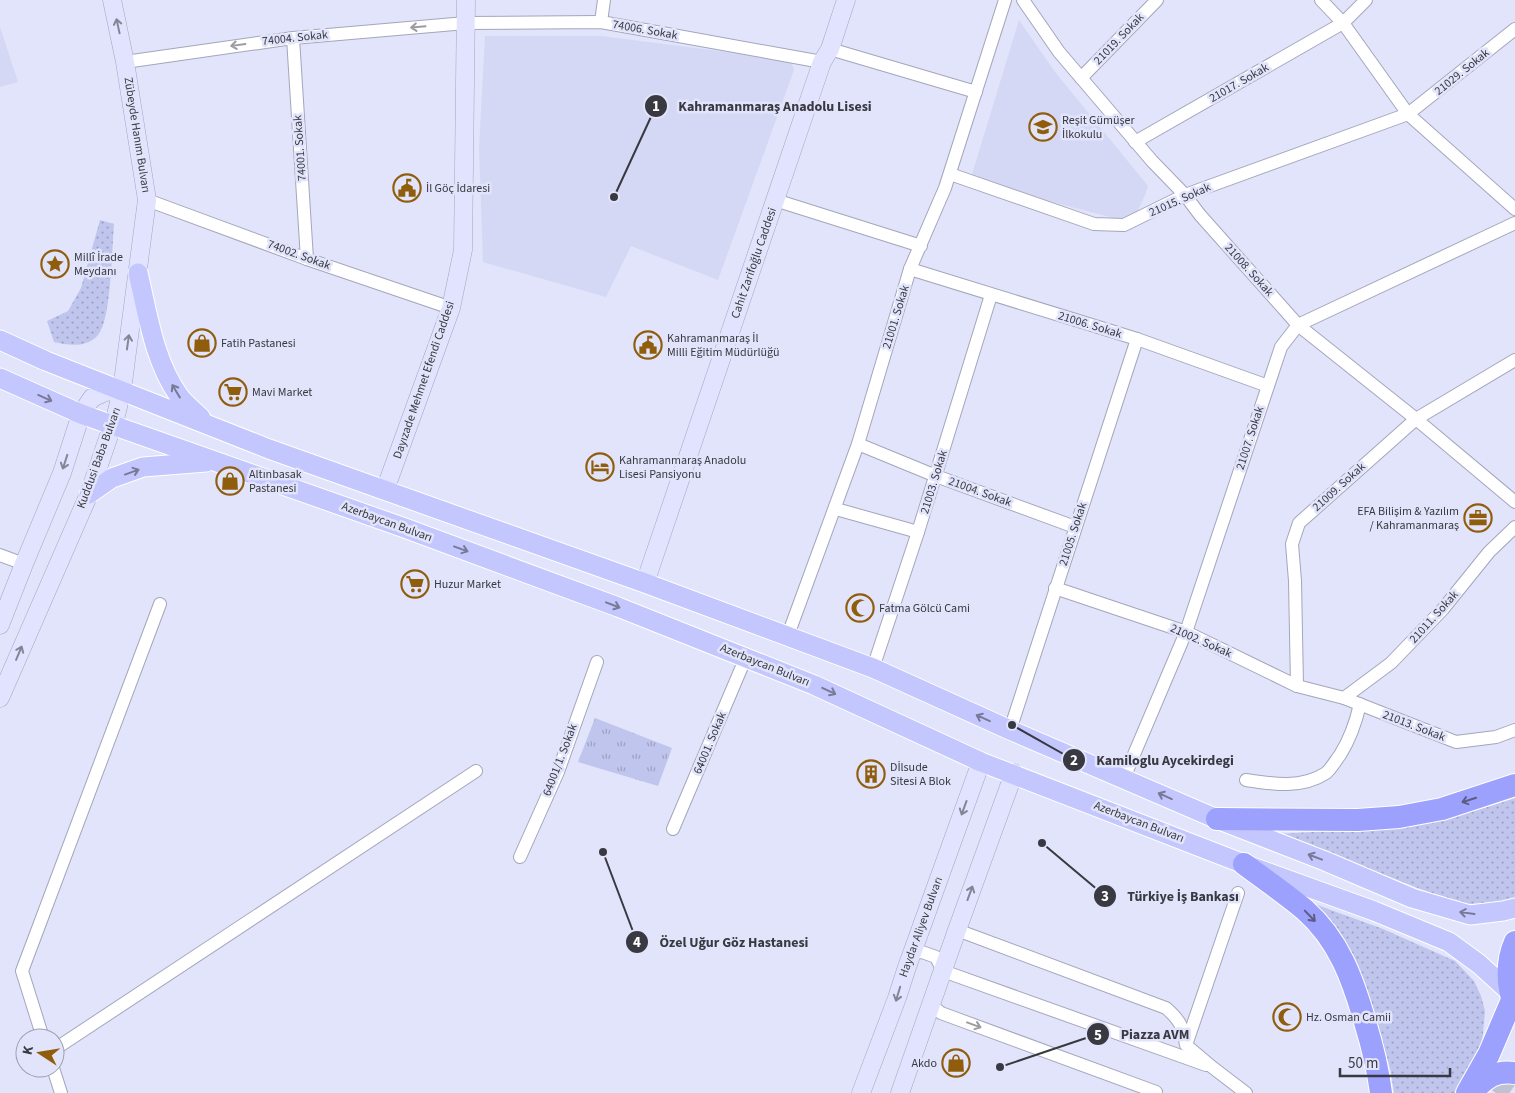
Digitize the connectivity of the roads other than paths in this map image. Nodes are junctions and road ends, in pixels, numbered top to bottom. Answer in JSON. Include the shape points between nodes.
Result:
{"nodes":[{"id":1,"x":112,"y":0,"type":"edge"},
{"id":2,"x":466,"y":0,"type":"edge"},
{"id":3,"x":604,"y":0,"type":"edge"},
{"id":4,"x":846,"y":0,"type":"edge"},
{"id":5,"x":1005,"y":0,"type":"edge"},
{"id":6,"x":1023,"y":0,"type":"edge"},
{"id":7,"x":1157,"y":0,"type":"edge"},
{"id":8,"x":1321,"y":0,"type":"edge"},
{"id":9,"x":1366,"y":0,"type":"edge"},
{"id":10,"x":601,"y":22,"type":"junction"},
{"id":11,"x":466,"y":23,"type":"junction"},
{"id":12,"x":1343,"y":23,"type":"junction"},
{"id":13,"x":1515,"y":29,"type":"edge"},
{"id":14,"x":293,"y":38,"type":"junction"},
{"id":15,"x":826,"y":56,"type":"junction"},
{"id":16,"x":125,"y":62,"type":"junction"},
{"id":17,"x":1081,"y":78,"type":"junction"},
{"id":18,"x":976,"y":92,"type":"junction"},
{"id":19,"x":1408,"y":114,"type":"junction"},
{"id":20,"x":1135,"y":142,"type":"junction"},
{"id":21,"x":950,"y":174,"type":"junction"},
{"id":22,"x":1185,"y":195,"type":"junction"},
{"id":23,"x":147,"y":200,"type":"junction"},
{"id":24,"x":775,"y":200,"type":"junction"},
{"id":25,"x":1515,"y":209,"type":"edge"},
{"id":26,"x":1515,"y":223,"type":"edge"},
{"id":27,"x":921,"y":246,"type":"junction"},
{"id":28,"x":307,"y":259,"type":"junction"},
{"id":29,"x":910,"y":269,"type":"junction"},
{"id":30,"x":138,"y":273,"type":"junction"},
{"id":31,"x":991,"y":295,"type":"junction"},
{"id":32,"x":451,"y":308,"type":"junction"},
{"id":33,"x":1298,"y":325,"type":"junction"},
{"id":34,"x":1137,"y":339,"type":"junction"},
{"id":35,"x":0,"y":340,"type":"edge"},
{"id":36,"x":1515,"y":360,"type":"edge"},
{"id":37,"x":0,"y":378,"type":"edge"},
{"id":38,"x":1268,"y":386,"type":"junction"},
{"id":39,"x":122,"y":390,"type":"junction"},
{"id":40,"x":81,"y":414,"type":"junction"},
{"id":41,"x":1416,"y":419,"type":"junction"},
{"id":42,"x":112,"y":425,"type":"junction"},
{"id":43,"x":210,"y":425,"type":"junction"},
{"id":44,"x":858,"y":444,"type":"junction"},
{"id":45,"x":215,"y":462,"type":"junction"},
{"id":46,"x":936,"y":476,"type":"junction"},
{"id":47,"x":385,"y":490,"type":"junction"},
{"id":48,"x":88,"y":494,"type":"junction"},
{"id":49,"x":1515,"y":502,"type":"edge"},
{"id":50,"x":836,"y":509,"type":"junction"},
{"id":51,"x":1515,"y":526,"type":"edge"},
{"id":52,"x":1076,"y":527,"type":"junction"},
{"id":53,"x":918,"y":532,"type":"junction"},
{"id":54,"x":0,"y":555,"type":"edge"},
{"id":55,"x":24,"y":564,"type":"junction"},
{"id":56,"x":645,"y":583,"type":"junction"},
{"id":57,"x":1055,"y":588,"type":"junction"},
{"id":58,"x":160,"y":604,"type":"dead end"},
{"id":59,"x":0,"y":626,"type":"edge"},
{"id":60,"x":1186,"y":632,"type":"junction"},
{"id":61,"x":788,"y":635,"type":"junction"},
{"id":62,"x":746,"y":657,"type":"junction"},
{"id":63,"x":597,"y":662,"type":"dead end"},
{"id":64,"x":873,"y":668,"type":"junction"},
{"id":65,"x":1297,"y":686,"type":"junction"},
{"id":66,"x":0,"y":698,"type":"edge"},
{"id":67,"x":1344,"y":698,"type":"junction"},
{"id":68,"x":1360,"y":704,"type":"junction"},
{"id":69,"x":1010,"y":730,"type":"junction"},
{"id":70,"x":1515,"y":730,"type":"edge"},
{"id":71,"x":981,"y":762,"type":"junction"},
{"id":72,"x":476,"y":771,"type":"dead end"},
{"id":73,"x":1014,"y":773,"type":"junction"},
{"id":74,"x":1124,"y":778,"type":"junction"},
{"id":75,"x":1246,"y":780,"type":"dead end"},
{"id":76,"x":1515,"y":785,"type":"edge"},
{"id":77,"x":1217,"y":819,"type":"junction"},
{"id":78,"x":673,"y":830,"type":"dead end"},
{"id":79,"x":520,"y":857,"type":"dead end"},
{"id":80,"x":1244,"y":864,"type":"junction"},
{"id":81,"x":1238,"y":892,"type":"dead end"},
{"id":82,"x":1515,"y":908,"type":"edge"},
{"id":83,"x":957,"y":930,"type":"junction"},
{"id":84,"x":1515,"y":942,"type":"edge"},
{"id":85,"x":912,"y":953,"type":"junction"},
{"id":86,"x":943,"y":971,"type":"junction"},
{"id":87,"x":1513,"y":1000,"type":"edge"},
{"id":88,"x":931,"y":1005,"type":"junction"},
{"id":89,"x":40,"y":1028,"type":"edge"},
{"id":90,"x":65,"y":1042,"type":"edge"},
{"id":91,"x":1186,"y":1045,"type":"junction"},
{"id":92,"x":1212,"y":1067,"type":"junction"},
{"id":93,"x":1515,"y":1073,"type":"edge"},
{"id":94,"x":56,"y":1078,"type":"edge"},
{"id":95,"x":1156,"y":1092,"type":"edge"},
{"id":96,"x":61,"y":1093,"type":"edge"},
{"id":97,"x":861,"y":1093,"type":"edge"},
{"id":98,"x":900,"y":1093,"type":"edge"},
{"id":99,"x":1246,"y":1093,"type":"edge"},
{"id":100,"x":1381,"y":1093,"type":"edge"},
{"id":101,"x":1467,"y":1093,"type":"edge"},
{"id":102,"x":1471,"y":1093,"type":"edge"}],
"edges":[{"from":16,"to":1,"type":"main road","name":"Zübeyde Hanım Bulvarı","one_way":true},
{"from":2,"to":11,"type":"main road","name":"Dayızade Mehmet Efendi Caddesi"},
{"from":3,"to":10,"type":"street"},
{"from":4,"to":15,"type":"main road","name":"Cahit Zarifoğlu Caddesi"},
{"from":5,"to":18,"type":"street","name":"21001. Sokak"},
{"from":6,"to":17,"type":"street","name":"21008. Sokak"},
{"from":7,"to":17,"type":"street","name":"21019. Sokak"},
{"from":8,"to":12,"type":"street"},
{"from":9,"to":12,"type":"street","name":"21017. Sokak"},
{"from":10,"to":11,"type":"street","name":"74006. Sokak"},
{"from":10,"to":15,"type":"street","name":"74006. Sokak"},
{"from":11,"to":14,"type":"street","name":"74004. Sokak","one_way":true},
{"from":11,"to":32,"type":"main road","name":"Dayızade Mehmet Efendi Caddesi","via":[[464,250]]},
{"from":12,"to":19,"type":"street"},
{"from":12,"to":20,"type":"street","name":"21017. Sokak"},
{"from":13,"to":19,"type":"street","name":"21029. Sokak"},
{"from":14,"to":16,"type":"street","name":"74004. Sokak","one_way":true},
{"from":14,"to":28,"type":"street","name":"74001. Sokak"},
{"from":15,"to":18,"type":"street","name":"74006. Sokak"},
{"from":15,"to":24,"type":"main road","name":"Cahit Zarifoğlu Caddesi"},
{"from":16,"to":23,"type":"main road","name":"Zübeyde Hanım Bulvarı"},
{"from":17,"to":20,"type":"street","name":"21008. Sokak"},
{"from":18,"to":21,"type":"street","name":"21001. Sokak"},
{"from":19,"to":22,"type":"street","name":"21015. Sokak"},
{"from":19,"to":25,"type":"street"},
{"from":20,"to":22,"type":"street","name":"21008. Sokak"},
{"from":21,"to":22,"type":"street","name":"21015. Sokak","via":[[1094,224],[1124,225]]},
{"from":21,"to":27,"type":"street","name":"21001. Sokak"},
{"from":22,"to":33,"type":"street","name":"21008. Sokak"},
{"from":23,"to":28,"type":"street","name":"74002. Sokak"},
{"from":23,"to":30,"type":"main road","name":"Zübeyde Hanım Bulvarı"},
{"from":24,"to":27,"type":"street"},
{"from":24,"to":56,"type":"main road","name":"Cahit Zarifoğlu Caddesi"},
{"from":26,"to":33,"type":"street","name":"21007. Sokak"},
{"from":27,"to":29,"type":"street","name":"21001. Sokak"},
{"from":28,"to":32,"type":"street","name":"74002. Sokak"},
{"from":29,"to":31,"type":"street","name":"21006. Sokak"},
{"from":29,"to":44,"type":"street","name":"21001. Sokak"},
{"from":39,"to":30,"type":"main road","name":"Zübeyde Hanım Bulvarı","one_way":true},
{"from":43,"to":30,"type":"main road","one_way":true,"via":[[180,398],[166,375]]},
{"from":31,"to":34,"type":"street","name":"21006. Sokak"},
{"from":31,"to":46,"type":"street","name":"21003. Sokak"},
{"from":32,"to":47,"type":"main road","name":"Dayızade Mehmet Efendi Caddesi"},
{"from":33,"to":38,"type":"street","name":"21007. Sokak","via":[[1281,347]]},
{"from":33,"to":41,"type":"street","name":"21008. Sokak"},
{"from":34,"to":38,"type":"street","name":"21006. Sokak"},
{"from":34,"to":52,"type":"street","name":"21005. Sokak"},
{"from":35,"to":39,"type":"main road"},
{"from":36,"to":41,"type":"street","name":"21009. Sokak"},
{"from":37,"to":40,"type":"main road","name":"Azerbaycan Bulvarı","one_way":true},
{"from":38,"to":60,"type":"street","name":"21007. Sokak"},
{"from":39,"to":40,"type":"main road","name":"Kuddusi Baba Bulvarı","via":[[92,398]]},
{"from":39,"to":42,"type":"main road","name":"Kuddusi Baba Bulvarı"},
{"from":39,"to":43,"type":"main road"},
{"from":40,"to":42,"type":"main road","name":"Azerbaycan Bulvarı"},
{"from":40,"to":55,"type":"main road","name":"Kuddusi Baba Bulvarı","one_way":true,"via":[[62,473]]},
{"from":41,"to":49,"type":"street","name":"21008. Sokak"},
{"from":41,"to":65,"type":"street","name":"21009. Sokak","via":[[1299,523],[1292,544]]},
{"from":42,"to":45,"type":"main road","name":"Azerbaycan Bulvarı"},
{"from":42,"to":48,"type":"main road","name":"Kuddusi Baba Bulvarı"},
{"from":43,"to":47,"type":"main road"},
{"from":44,"to":46,"type":"street","name":"21004. Sokak"},
{"from":44,"to":50,"type":"street","name":"21001. Sokak"},
{"from":48,"to":45,"type":"main road","one_way":true,"via":[[112,478],[143,467]]},
{"from":45,"to":62,"type":"main road","name":"Azerbaycan Bulvarı","one_way":true,"via":[[412,530]]},
{"from":46,"to":52,"type":"street","name":"21004. Sokak"},
{"from":46,"to":53,"type":"street","name":"21003. Sokak"},
{"from":47,"to":56,"type":"main road"},
{"from":66,"to":48,"type":"main road","name":"Kuddusi Baba Bulvarı","one_way":true},
{"from":50,"to":53,"type":"street"},
{"from":50,"to":61,"type":"street","name":"21001. Sokak"},
{"from":51,"to":67,"type":"street","name":"21011. Sokak","via":[[1489,552],[1443,610],[1392,663]]},
{"from":52,"to":57,"type":"street","name":"21005. Sokak"},
{"from":53,"to":64,"type":"street","name":"21003. Sokak"},
{"from":54,"to":55,"type":"street"},
{"from":55,"to":59,"type":"main road","name":"Kuddusi Baba Bulvarı"},
{"from":56,"to":61,"type":"main road"},
{"from":57,"to":60,"type":"street","name":"21002. Sokak"},
{"from":57,"to":69,"type":"street","name":"21005. Sokak"},
{"from":58,"to":89,"type":"street","via":[[22,971]]},
{"from":60,"to":65,"type":"street","name":"21002. Sokak"},
{"from":60,"to":74,"type":"street","name":"21007. Sokak"},
{"from":61,"to":64,"type":"main road"},
{"from":62,"to":71,"type":"main road","name":"Azerbaycan Bulvarı","one_way":true},
{"from":62,"to":78,"type":"street","name":"64001. Sokak"},
{"from":63,"to":79,"type":"street","name":"64001/1. Sokak","via":[[558,772]]},
{"from":69,"to":64,"type":"main road","one_way":true},
{"from":65,"to":67,"type":"street","name":"21002. Sokak"},
{"from":67,"to":68,"type":"street","name":"21013. Sokak"},
{"from":68,"to":70,"type":"street","name":"21013. Sokak","via":[[1456,742],[1496,737]]},
{"from":68,"to":75,"type":"street","via":[[1346,746],[1327,772],[1294,784],[1275,785]]},
{"from":69,"to":74,"type":"main road"},
{"from":71,"to":73,"type":"main road","name":"Azerbaycan Bulvarı"},
{"from":71,"to":85,"type":"main road","name":"Haydar Aliyev Bulvarı","one_way":true},
{"from":72,"to":90,"type":"street"},
{"from":73,"to":80,"type":"main road","name":"Azerbaycan Bulvarı"},
{"from":83,"to":73,"type":"main road","one_way":true},
{"from":77,"to":74,"type":"main road","one_way":true},
{"from":76,"to":77,"type":"highway","one_way":true,"via":[[1442,809],[1399,817]]},
{"from":82,"to":77,"type":"main road","one_way":true,"via":[[1470,915],[1412,898]]},
{"from":80,"to":87,"type":"main road","name":"Azerbaycan Bulvarı","via":[[1449,942],[1479,964]]},
{"from":80,"to":100,"type":"highway","one_way":true,"via":[[1305,910],[1334,944],[1357,994],[1371,1041]]},
{"from":81,"to":91,"type":"street"},
{"from":83,"to":86,"type":"main road"},
{"from":83,"to":91,"type":"street","via":[[1166,1008],[1176,1016],[1184,1030]]},
{"from":84,"to":87,"type":"highway","via":[[1509,977]]},
{"from":85,"to":86,"type":"street","via":[[922,952],[936,957]]},
{"from":85,"to":97,"type":"main road","name":"Haydar Aliyev Bulvarı","one_way":true},
{"from":86,"to":88,"type":"main road"},
{"from":86,"to":92,"type":"street"},
{"from":87,"to":101,"type":"highway"},
{"from":88,"to":95,"type":"street","one_way":true,"via":[[941,1014]]},
{"from":88,"to":98,"type":"main road"},
{"from":91,"to":92,"type":"street"},
{"from":92,"to":99,"type":"street"},
{"from":93,"to":102,"type":"highway","via":[[1496,1073]]},
{"from":94,"to":96,"type":"street"}]}
